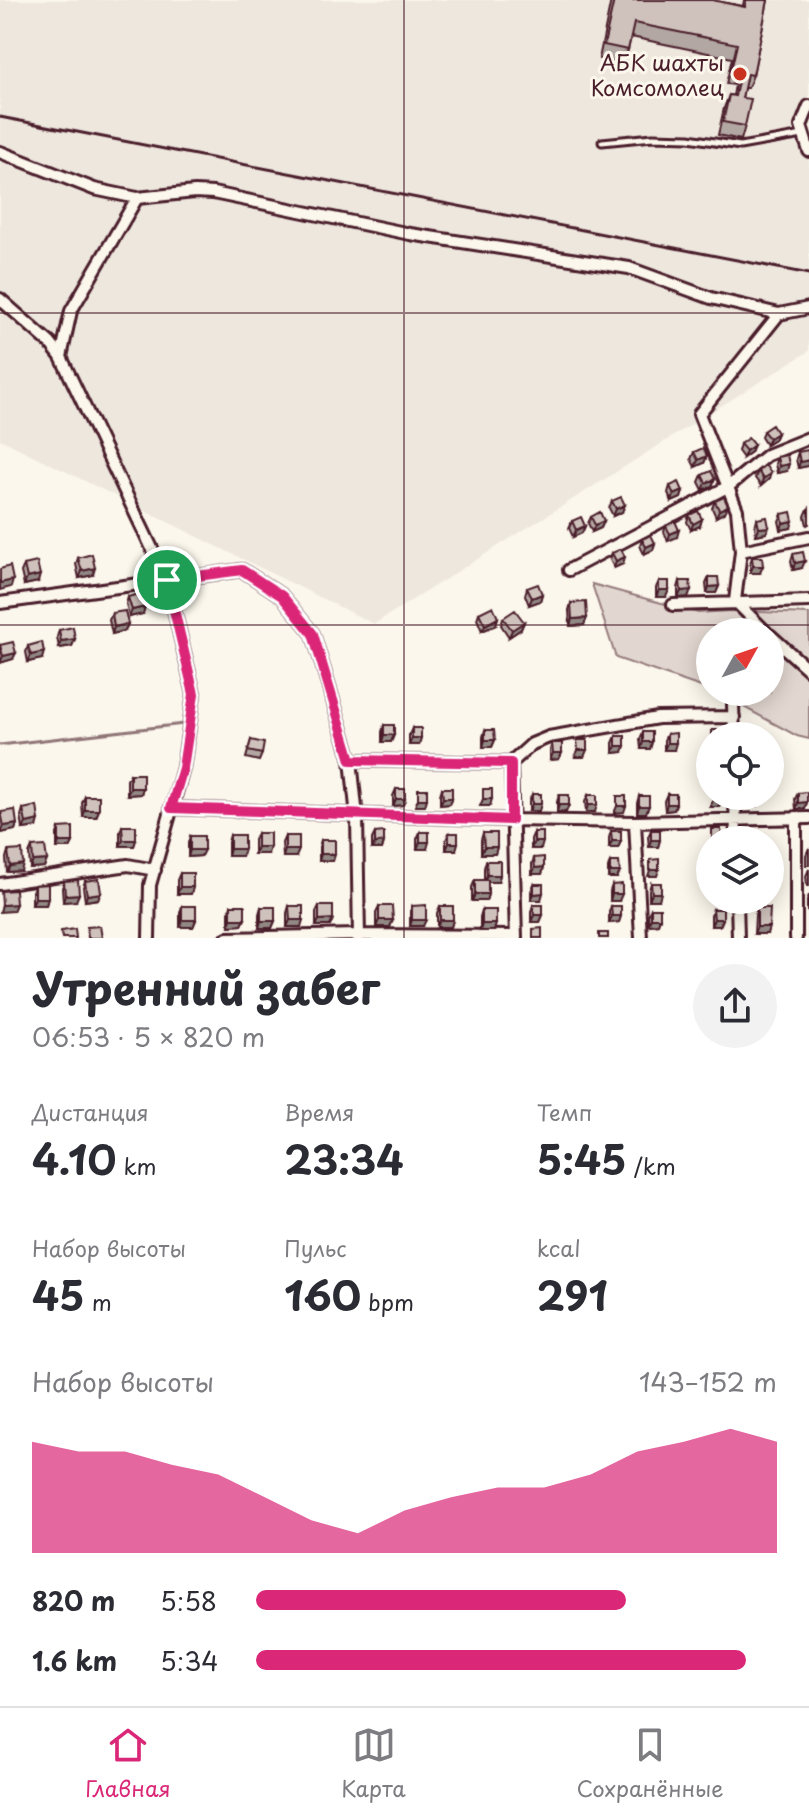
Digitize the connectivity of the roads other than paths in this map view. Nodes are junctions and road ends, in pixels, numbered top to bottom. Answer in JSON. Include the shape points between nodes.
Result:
{"nodes":[{"id":1,"x":809,"y":106,"type":"edge"},
{"id":2,"x":803,"y":135,"type":"junction"},
{"id":3,"x":602,"y":142,"type":"dead end"},
{"id":4,"x":809,"y":151,"type":"edge"},
{"id":5,"x":0,"y":152,"type":"edge"},
{"id":6,"x":137,"y":198,"type":"junction"},
{"id":7,"x":0,"y":299,"type":"edge"},
{"id":8,"x":809,"y":308,"type":"edge"},
{"id":9,"x":779,"y":314,"type":"junction"},
{"id":10,"x":61,"y":357,"type":"junction"},
{"id":11,"x":809,"y":438,"type":"edge"},
{"id":12,"x":729,"y":486,"type":"junction"},
{"id":13,"x":809,"y":537,"type":"edge"},
{"id":14,"x":741,"y":551,"type":"junction"},
{"id":15,"x":569,"y":570,"type":"dead end"},
{"id":16,"x":167,"y":580,"type":"junction"},
{"id":17,"x":735,"y":601,"type":"junction"},
{"id":18,"x":809,"y":601,"type":"edge"},
{"id":19,"x":0,"y":603,"type":"edge"},
{"id":20,"x":673,"y":605,"type":"dead end"},
{"id":21,"x":752,"y":618,"type":"edge"},
{"id":22,"x":784,"y":648,"type":"edge"},
{"id":23,"x":809,"y":670,"type":"edge"},
{"id":24,"x":733,"y":706,"type":"edge"},
{"id":25,"x":734,"y":717,"type":"junction"},
{"id":26,"x":734,"y":722,"type":"edge"},
{"id":27,"x":351,"y":760,"type":"junction"},
{"id":28,"x":511,"y":763,"type":"junction"},
{"id":29,"x":171,"y":808,"type":"junction"},
{"id":30,"x":735,"y":810,"type":"edge"},
{"id":31,"x":357,"y":817,"type":"junction"},
{"id":32,"x":796,"y":817,"type":"junction"},
{"id":33,"x":809,"y":818,"type":"edge"},
{"id":34,"x":511,"y":820,"type":"junction"},
{"id":35,"x":735,"y":820,"type":"junction"},
{"id":36,"x":635,"y":822,"type":"junction"},
{"id":37,"x":735,"y":826,"type":"edge"},
{"id":38,"x":155,"y":870,"type":"junction"},
{"id":39,"x":0,"y":884,"type":"edge"},
{"id":40,"x":737,"y":914,"type":"edge"},
{"id":41,"x":358,"y":936,"type":"edge"},
{"id":42,"x":516,"y":937,"type":"edge"},
{"id":43,"x":149,"y":938,"type":"edge"},
{"id":44,"x":227,"y":938,"type":"edge"},
{"id":45,"x":641,"y":938,"type":"edge"},
{"id":46,"x":738,"y":938,"type":"edge"},
{"id":47,"x":796,"y":938,"type":"edge"}],
"edges":[{"from":1,"to":2,"type":"street"},
{"from":2,"to":3,"type":"lane","via":[[740,146],[689,138]]},
{"from":2,"to":4,"type":"street"},
{"from":5,"to":6,"type":"street","via":[[94,189]]},
{"from":6,"to":9,"type":"street","via":[[213,193],[410,234],[629,268],[711,298]]},
{"from":6,"to":10,"type":"street","via":[[71,311]]},
{"from":7,"to":10,"type":"street"},
{"from":8,"to":9,"type":"street"},
{"from":9,"to":12,"type":"street","via":[[699,414]]},
{"from":10,"to":16,"type":"street"},
{"from":11,"to":12,"type":"street","via":[[767,455]]},
{"from":12,"to":14,"type":"street"},
{"from":12,"to":15,"type":"street"},
{"from":13,"to":14,"type":"street"},
{"from":14,"to":17,"type":"street"},
{"from":16,"to":19,"type":"street"},
{"from":16,"to":27,"type":"street","via":[[242,570],[282,596],[313,634]]},
{"from":16,"to":29,"type":"street","via":[[194,694]]},
{"from":17,"to":18,"type":"street"},
{"from":17,"to":20,"type":"street"},
{"from":17,"to":21,"type":"street"},
{"from":22,"to":23,"type":"street"},
{"from":24,"to":25,"type":"street"},
{"from":25,"to":26,"type":"street"},
{"from":25,"to":28,"type":"street","via":[[658,718],[549,737]]},
{"from":27,"to":28,"type":"street"},
{"from":27,"to":31,"type":"street"},
{"from":28,"to":34,"type":"street"},
{"from":29,"to":31,"type":"street"},
{"from":29,"to":38,"type":"street"},
{"from":30,"to":35,"type":"street"},
{"from":31,"to":34,"type":"street"},
{"from":31,"to":41,"type":"street"},
{"from":32,"to":33,"type":"street"},
{"from":32,"to":35,"type":"street"},
{"from":32,"to":47,"type":"street"},
{"from":34,"to":36,"type":"street"},
{"from":34,"to":42,"type":"street"},
{"from":35,"to":36,"type":"street"},
{"from":35,"to":37,"type":"street"},
{"from":36,"to":45,"type":"street"},
{"from":38,"to":39,"type":"street","via":[[128,865]]},
{"from":38,"to":43,"type":"street"},
{"from":40,"to":46,"type":"street"},
{"from":41,"to":42,"type":"street"},
{"from":41,"to":44,"type":"street"}]}
